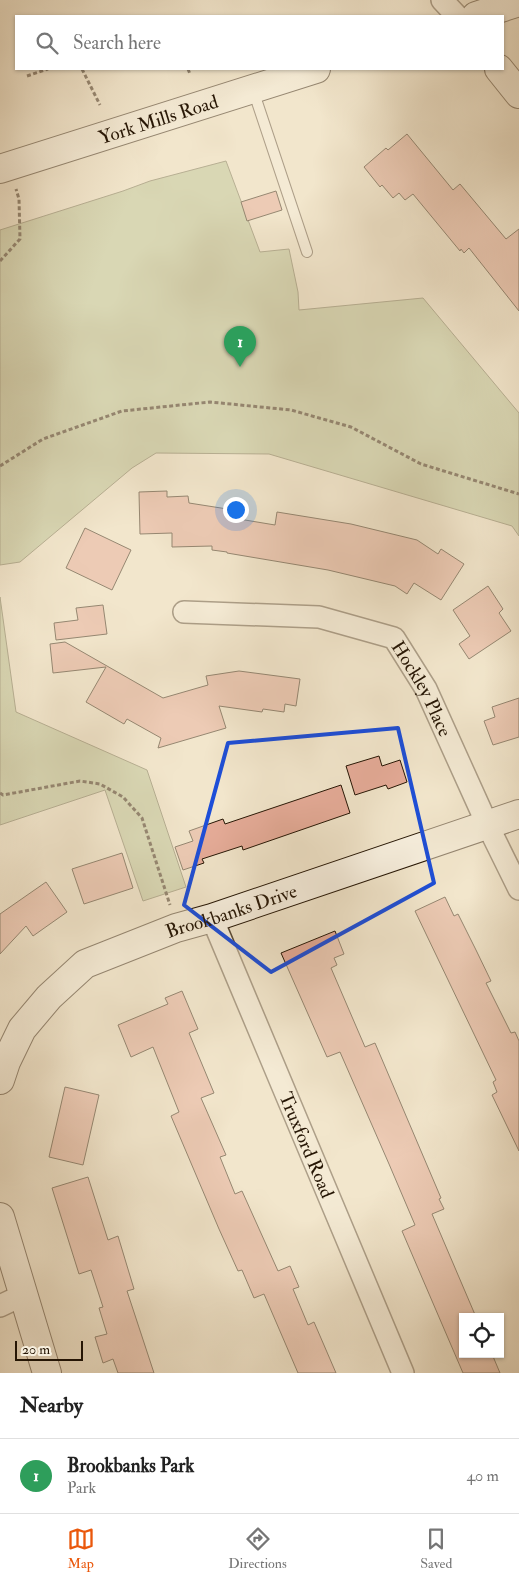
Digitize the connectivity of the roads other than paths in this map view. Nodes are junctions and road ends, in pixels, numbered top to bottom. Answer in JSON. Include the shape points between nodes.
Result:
{"nodes":[{"id":1,"x":442,"y":0,"type":"edge"},
{"id":2,"x":519,"y":2,"type":"edge"},
{"id":3,"x":455,"y":15,"type":"edge"},
{"id":4,"x":479,"y":15,"type":"edge"},
{"id":5,"x":313,"y":70,"type":"edge"},
{"id":6,"x":500,"y":70,"type":"edge"},
{"id":7,"x":252,"y":88,"type":"junction"},
{"id":8,"x":519,"y":94,"type":"edge"},
{"id":9,"x":4,"y":168,"type":"edge"},
{"id":10,"x":306,"y":252,"type":"dead end"},
{"id":11,"x":184,"y":612,"type":"dead end"},
{"id":12,"x":519,"y":814,"type":"edge"},
{"id":13,"x":487,"y":824,"type":"junction"},
{"id":14,"x":519,"y":889,"type":"edge"},
{"id":15,"x":212,"y":918,"type":"junction"},
{"id":16,"x":0,"y":1080,"type":"edge"},
{"id":17,"x":0,"y":1217,"type":"edge"},
{"id":18,"x":11,"y":1301,"type":"edge"},
{"id":19,"x":47,"y":1373,"type":"edge"},
{"id":20,"x":403,"y":1373,"type":"edge"}],
"edges":[{"from":1,"to":3,"type":"street"},
{"from":2,"to":4,"type":"street"},
{"from":5,"to":7,"type":"street","name":"York Mills Road"},
{"from":6,"to":8,"type":"street"},
{"from":7,"to":9,"type":"street","name":"York Mills Road"},
{"from":7,"to":10,"type":"lane"},
{"from":11,"to":13,"type":"street","name":"Hockley Place","via":[[319,617],[394,638],[426,689]]},
{"from":12,"to":13,"type":"street","name":"Brookbanks Drive"},
{"from":13,"to":14,"type":"street","name":"Hockley Place"},
{"from":13,"to":15,"type":"street","name":"Brookbanks Drive"},
{"from":15,"to":16,"type":"street","name":"Brookbanks Drive","via":[[176,928],[85,964],[48,997],[22,1029]]},
{"from":15,"to":20,"type":"street","name":"Truxford Road"},
{"from":17,"to":18,"type":"street"},
{"from":18,"to":19,"type":"street"}]}
